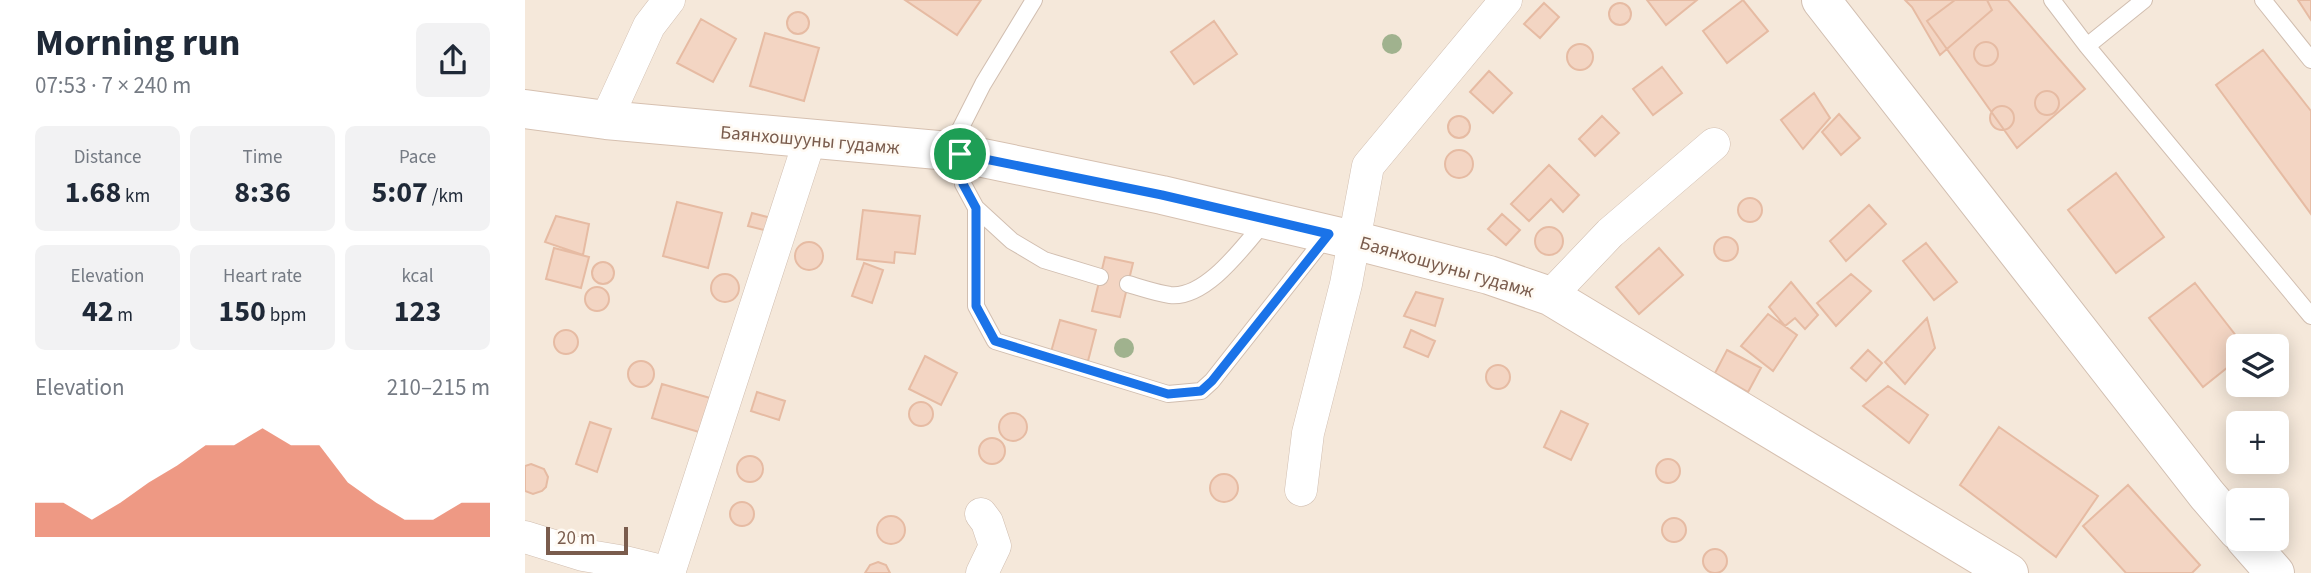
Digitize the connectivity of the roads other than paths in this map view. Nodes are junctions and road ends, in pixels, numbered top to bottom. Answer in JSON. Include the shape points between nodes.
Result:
{"nodes":[{"id":1,"x":669,"y":0,"type":"edge"},
{"id":2,"x":1034,"y":0,"type":"edge"},
{"id":3,"x":1506,"y":0,"type":"edge"},
{"id":4,"x":1821,"y":0,"type":"edge"},
{"id":5,"x":2052,"y":0,"type":"edge"},
{"id":6,"x":2144,"y":0,"type":"edge"},
{"id":7,"x":2263,"y":0,"type":"edge"},
{"id":8,"x":2087,"y":46,"type":"junction"},
{"id":9,"x":2311,"y":61,"type":"edge"},
{"id":10,"x":525,"y":109,"type":"edge"},
{"id":11,"x":606,"y":120,"type":"junction"},
{"id":12,"x":810,"y":139,"type":"junction"},
{"id":13,"x":1714,"y":144,"type":"dead end"},
{"id":14,"x":954,"y":153,"type":"junction"},
{"id":15,"x":976,"y":208,"type":"junction"},
{"id":16,"x":1266,"y":220,"type":"junction"},
{"id":17,"x":1341,"y":237,"type":"junction"},
{"id":18,"x":1100,"y":277,"type":"dead end"},
{"id":19,"x":1128,"y":285,"type":"dead end"},
{"id":20,"x":1550,"y":296,"type":"junction"},
{"id":21,"x":2311,"y":316,"type":"edge"},
{"id":22,"x":1301,"y":490,"type":"dead end"},
{"id":23,"x":981,"y":514,"type":"dead end"},
{"id":24,"x":2226,"y":520,"type":"edge"},
{"id":25,"x":525,"y":537,"type":"edge"},
{"id":26,"x":2250,"y":551,"type":"edge"},
{"id":27,"x":669,"y":573,"type":"edge"},
{"id":28,"x":982,"y":573,"type":"edge"},
{"id":29,"x":2009,"y":573,"type":"edge"},
{"id":30,"x":2275,"y":573,"type":"edge"}],
"edges":[{"from":1,"to":11,"type":"street","via":[[649,26]]},
{"from":2,"to":14,"type":"lane","via":[[983,84]]},
{"from":3,"to":17,"type":"street","via":[[1368,166]]},
{"from":4,"to":24,"type":"main road"},
{"from":5,"to":8,"type":"lane"},
{"from":6,"to":8,"type":"lane"},
{"from":7,"to":9,"type":"lane"},
{"from":8,"to":21,"type":"lane"},
{"from":10,"to":11,"type":"main road","name":"Баянхошууны гудамж"},
{"from":11,"to":12,"type":"main road","name":"Баянхошууны гудамж"},
{"from":12,"to":14,"type":"main road","name":"Баянхошууны гудамж"},
{"from":12,"to":27,"type":"street"},
{"from":13,"to":20,"type":"street","via":[[1610,233]]},
{"from":14,"to":15,"type":"lane"},
{"from":14,"to":16,"type":"main road","name":"Баянхошууны гудамж"},
{"from":15,"to":17,"type":"lane","via":[[976,306],[995,341],[1168,394],[1201,391]]},
{"from":15,"to":18,"type":"lane","via":[[1012,241],[1044,260]]},
{"from":16,"to":17,"type":"main road","name":"Баянхошууны гудамж"},
{"from":16,"to":19,"type":"lane","via":[[1219,273],[1193,290],[1173,295]]},
{"from":17,"to":20,"type":"main road","name":"Баянхошууны гудамж","via":[[1489,275]]},
{"from":17,"to":22,"type":"street","via":[[1346,284],[1308,433]]},
{"from":20,"to":29,"type":"main road","name":"Баянхошууны гудамж"},
{"from":23,"to":28,"type":"street","via":[[995,546]]},
{"from":25,"to":27,"type":"street"},
{"from":26,"to":30,"type":"main road"}]}
